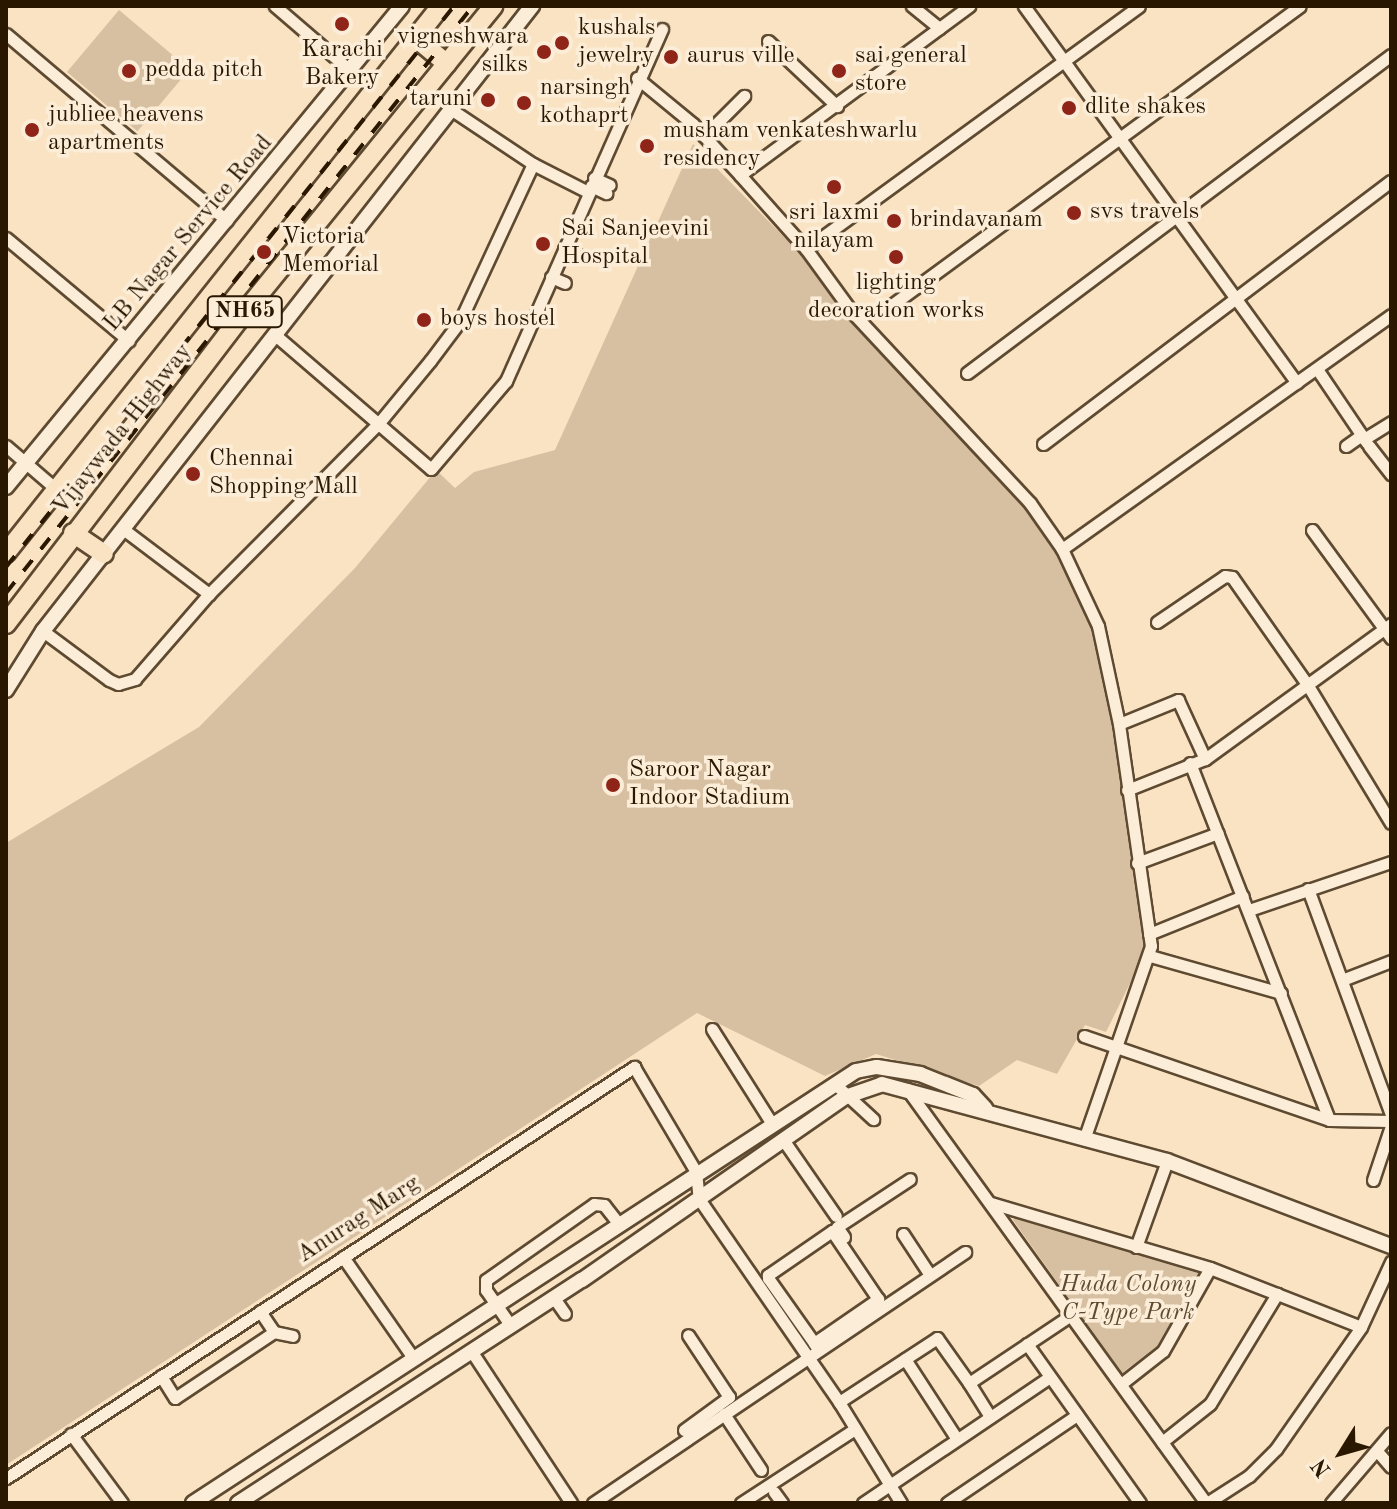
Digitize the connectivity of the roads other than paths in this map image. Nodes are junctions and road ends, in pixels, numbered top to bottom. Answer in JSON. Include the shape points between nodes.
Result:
{"nodes":[{"id":1,"x":275,"y":6,"type":"edge"},
{"id":2,"x":402,"y":6,"type":"edge"},
{"id":3,"x":441,"y":6,"type":"edge"},
{"id":4,"x":493,"y":6,"type":"edge"},
{"id":5,"x":532,"y":6,"type":"edge"},
{"id":6,"x":912,"y":6,"type":"edge"},
{"id":7,"x":969,"y":6,"type":"edge"},
{"id":8,"x":1024,"y":6,"type":"edge"},
{"id":9,"x":1139,"y":6,"type":"edge"},
{"id":10,"x":1300,"y":6,"type":"edge"},
{"id":11,"x":939,"y":28,"type":"junction"},
{"id":12,"x":662,"y":29,"type":"dead end"},
{"id":13,"x":6,"y":34,"type":"edge"},
{"id":14,"x":416,"y":38,"type":"junction"},
{"id":15,"x":768,"y":41,"type":"dead end"},
{"id":16,"x":1391,"y":55,"type":"edge"},
{"id":17,"x":1064,"y":59,"type":"junction"},
{"id":18,"x":447,"y":64,"type":"junction"},
{"id":19,"x":352,"y":72,"type":"junction"},
{"id":20,"x":637,"y":78,"type":"junction"},
{"id":21,"x":744,"y":96,"type":"dead end"},
{"id":22,"x":837,"y":106,"type":"junction"},
{"id":23,"x":449,"y":108,"type":"junction"},
{"id":24,"x":704,"y":136,"type":"junction"},
{"id":25,"x":1121,"y":137,"type":"junction"},
{"id":26,"x":533,"y":164,"type":"junction"},
{"id":27,"x":740,"y":175,"type":"junction"},
{"id":28,"x":1391,"y":181,"type":"edge"},
{"id":29,"x":591,"y":185,"type":"junction"},
{"id":30,"x":608,"y":189,"type":"dead end"},
{"id":31,"x":1180,"y":216,"type":"junction"},
{"id":32,"x":227,"y":221,"type":"junction"},
{"id":33,"x":6,"y":238,"type":"edge"},
{"id":34,"x":564,"y":249,"type":"junction"},
{"id":35,"x":806,"y":249,"type":"junction"},
{"id":36,"x":578,"y":255,"type":"dead end"},
{"id":37,"x":551,"y":277,"type":"junction"},
{"id":38,"x":565,"y":283,"type":"dead end"},
{"id":39,"x":1235,"y":296,"type":"junction"},
{"id":40,"x":889,"y":307,"type":"dead end"},
{"id":41,"x":1391,"y":315,"type":"edge"},
{"id":42,"x":274,"y":334,"type":"junction"},
{"id":43,"x":129,"y":341,"type":"junction"},
{"id":44,"x":1317,"y":369,"type":"junction"},
{"id":45,"x":967,"y":373,"type":"dead end"},
{"id":46,"x":1297,"y":383,"type":"junction"},
{"id":47,"x":1391,"y":422,"type":"edge"},
{"id":48,"x":378,"y":424,"type":"junction"},
{"id":49,"x":1366,"y":440,"type":"junction"},
{"id":50,"x":1043,"y":444,"type":"dead end"},
{"id":51,"x":6,"y":446,"type":"edge"},
{"id":52,"x":1346,"y":446,"type":"dead end"},
{"id":53,"x":24,"y":463,"type":"junction"},
{"id":54,"x":1391,"y":474,"type":"edge"},
{"id":55,"x":6,"y":487,"type":"edge"},
{"id":56,"x":56,"y":489,"type":"junction"},
{"id":57,"x":123,"y":529,"type":"junction"},
{"id":58,"x":1312,"y":530,"type":"dead end"},
{"id":59,"x":73,"y":533,"type":"junction"},
{"id":60,"x":1062,"y":549,"type":"junction"},
{"id":61,"x":6,"y":553,"type":"edge"},
{"id":62,"x":104,"y":554,"type":"junction"},
{"id":63,"x":209,"y":594,"type":"junction"},
{"id":64,"x":1157,"y":622,"type":"dead end"},
{"id":65,"x":6,"y":624,"type":"edge"},
{"id":66,"x":1389,"y":630,"type":"edge"},
{"id":67,"x":43,"y":631,"type":"junction"},
{"id":68,"x":1307,"y":684,"type":"junction"},
{"id":69,"x":6,"y":690,"type":"edge"},
{"id":70,"x":1119,"y":724,"type":"junction"},
{"id":71,"x":1205,"y":759,"type":"junction"},
{"id":72,"x":1190,"y":763,"type":"junction"},
{"id":73,"x":1127,"y":790,"type":"junction"},
{"id":74,"x":1391,"y":823,"type":"edge"},
{"id":75,"x":1218,"y":833,"type":"junction"},
{"id":76,"x":1391,"y":862,"type":"edge"},
{"id":77,"x":1137,"y":863,"type":"junction"},
{"id":78,"x":1308,"y":889,"type":"junction"},
{"id":79,"x":1243,"y":896,"type":"junction"},
{"id":80,"x":1249,"y":910,"type":"junction"},
{"id":81,"x":1149,"y":934,"type":"junction"},
{"id":82,"x":1150,"y":956,"type":"junction"},
{"id":83,"x":1391,"y":961,"type":"edge"},
{"id":84,"x":1342,"y":980,"type":"junction"},
{"id":85,"x":1281,"y":993,"type":"junction"},
{"id":86,"x":712,"y":1029,"type":"dead end"},
{"id":87,"x":1084,"y":1036,"type":"dead end"},
{"id":88,"x":1118,"y":1047,"type":"junction"},
{"id":89,"x":835,"y":1084,"type":"junction"},
{"id":90,"x":907,"y":1089,"type":"junction"},
{"id":91,"x":845,"y":1097,"type":"junction"},
{"id":92,"x":985,"y":1108,"type":"junction"},
{"id":93,"x":873,"y":1119,"type":"dead end"},
{"id":94,"x":1329,"y":1120,"type":"junction"},
{"id":95,"x":1391,"y":1121,"type":"edge"},
{"id":96,"x":772,"y":1124,"type":"junction"},
{"id":97,"x":1084,"y":1139,"type":"junction"},
{"id":98,"x":784,"y":1141,"type":"junction"},
{"id":99,"x":1167,"y":1161,"type":"junction"},
{"id":100,"x":696,"y":1172,"type":"junction"},
{"id":101,"x":910,"y":1179,"type":"dead end"},
{"id":102,"x":1373,"y":1180,"type":"dead end"},
{"id":103,"x":699,"y":1199,"type":"junction"},
{"id":104,"x":991,"y":1203,"type":"junction"},
{"id":105,"x":836,"y":1216,"type":"dead end"},
{"id":106,"x":619,"y":1224,"type":"junction"},
{"id":107,"x":903,"y":1234,"type":"dead end"},
{"id":108,"x":1391,"y":1246,"type":"edge"},
{"id":109,"x":1136,"y":1247,"type":"junction"},
{"id":110,"x":965,"y":1252,"type":"dead end"},
{"id":111,"x":343,"y":1257,"type":"junction"},
{"id":112,"x":1391,"y":1262,"type":"edge"},
{"id":113,"x":1210,"y":1268,"type":"junction"},
{"id":114,"x":930,"y":1275,"type":"junction"},
{"id":115,"x":1277,"y":1294,"type":"junction"},
{"id":116,"x":554,"y":1298,"type":"junction"},
{"id":117,"x":887,"y":1303,"type":"junction"},
{"id":118,"x":498,"y":1306,"type":"junction"},
{"id":119,"x":260,"y":1311,"type":"junction"},
{"id":120,"x":565,"y":1314,"type":"dead end"},
{"id":121,"x":1071,"y":1315,"type":"junction"},
{"id":122,"x":511,"y":1326,"type":"junction"},
{"id":123,"x":1361,"y":1327,"type":"junction"},
{"id":124,"x":274,"y":1332,"type":"junction"},
{"id":125,"x":688,"y":1335,"type":"dead end"},
{"id":126,"x":293,"y":1336,"type":"dead end"},
{"id":127,"x":1027,"y":1344,"type":"junction"},
{"id":128,"x":813,"y":1350,"type":"junction"},
{"id":129,"x":472,"y":1352,"type":"junction"},
{"id":130,"x":414,"y":1359,"type":"junction"},
{"id":131,"x":905,"y":1359,"type":"junction"},
{"id":132,"x":161,"y":1376,"type":"junction"},
{"id":133,"x":1050,"y":1377,"type":"junction"},
{"id":134,"x":969,"y":1383,"type":"junction"},
{"id":135,"x":1121,"y":1384,"type":"junction"},
{"id":136,"x":839,"y":1402,"type":"junction"},
{"id":137,"x":334,"y":1410,"type":"junction"},
{"id":138,"x":724,"y":1414,"type":"junction"},
{"id":139,"x":1077,"y":1415,"type":"junction"},
{"id":140,"x":990,"y":1417,"type":"junction"},
{"id":141,"x":691,"y":1429,"type":"junction"},
{"id":142,"x":855,"y":1429,"type":"junction"},
{"id":143,"x":347,"y":1431,"type":"junction"},
{"id":144,"x":71,"y":1434,"type":"junction"},
{"id":145,"x":957,"y":1439,"type":"junction"},
{"id":146,"x":1162,"y":1442,"type":"junction"},
{"id":147,"x":1386,"y":1444,"type":"edge"},
{"id":148,"x":1391,"y":1467,"type":"edge"},
{"id":149,"x":761,"y":1470,"type":"dead end"},
{"id":150,"x":6,"y":1478,"type":"edge"},
{"id":151,"x":890,"y":1485,"type":"junction"},
{"id":152,"x":774,"y":1492,"type":"dead end"},
{"id":153,"x":122,"y":1503,"type":"edge"},
{"id":154,"x":193,"y":1503,"type":"edge"},
{"id":155,"x":238,"y":1503,"type":"edge"},
{"id":156,"x":571,"y":1503,"type":"edge"},
{"id":157,"x":593,"y":1503,"type":"edge"},
{"id":158,"x":741,"y":1503,"type":"edge"},
{"id":159,"x":782,"y":1503,"type":"edge"},
{"id":160,"x":863,"y":1503,"type":"edge"},
{"id":161,"x":901,"y":1503,"type":"edge"},
{"id":162,"x":947,"y":1503,"type":"edge"},
{"id":163,"x":1140,"y":1503,"type":"edge"},
{"id":164,"x":1206,"y":1503,"type":"edge"},
{"id":165,"x":1331,"y":1503,"type":"edge"}],
"edges":[{"from":1,"to":19,"type":"street"},
{"from":2,"to":19,"type":"street","name":"LB Nagar Service Road"},
{"from":3,"to":14,"type":"highway","name":"Vijaywada Highway","number":"NH65"},
{"from":4,"to":18,"type":"highway","name":"Vijaywada Highway","number":"NH65"},
{"from":5,"to":23,"type":"street"},
{"from":6,"to":11,"type":"street"},
{"from":7,"to":11,"type":"street"},
{"from":8,"to":17,"type":"street"},
{"from":9,"to":17,"type":"street"},
{"from":10,"to":25,"type":"street"},
{"from":11,"to":22,"type":"street"},
{"from":12,"to":20,"type":"street"},
{"from":13,"to":32,"type":"street"},
{"from":14,"to":18,"type":"highway"},
{"from":14,"to":56,"type":"highway","name":"Vijaywada Highway","number":"NH65"},
{"from":15,"to":22,"type":"street"},
{"from":16,"to":31,"type":"street"},
{"from":17,"to":25,"type":"street"},
{"from":17,"to":35,"type":"street"},
{"from":18,"to":59,"type":"highway","name":"Vijaywada Highway","number":"NH65"},
{"from":19,"to":32,"type":"street","name":"LB Nagar Service Road"},
{"from":20,"to":24,"type":"street"},
{"from":20,"to":29,"type":"street"},
{"from":21,"to":24,"type":"street"},
{"from":22,"to":27,"type":"street"},
{"from":23,"to":26,"type":"street"},
{"from":23,"to":42,"type":"street"},
{"from":24,"to":27,"type":"street"},
{"from":25,"to":31,"type":"street"},
{"from":25,"to":40,"type":"street"},
{"from":26,"to":29,"type":"street"},
{"from":26,"to":48,"type":"street","via":[[460,321]]},
{"from":27,"to":35,"type":"street"},
{"from":28,"to":39,"type":"street","via":[[1331,231]]},
{"from":29,"to":30,"type":"street"},
{"from":29,"to":34,"type":"street"},
{"from":31,"to":39,"type":"street"},
{"from":31,"to":45,"type":"street"},
{"from":32,"to":43,"type":"street","name":"LB Nagar Service Road"},
{"from":33,"to":43,"type":"street"},
{"from":34,"to":36,"type":"street"},
{"from":34,"to":37,"type":"street"},
{"from":35,"to":60,"type":"street","via":[[865,327],[1030,503]]},
{"from":37,"to":38,"type":"street"},
{"from":37,"to":48,"type":"street","via":[[506,381],[431,469]]},
{"from":39,"to":46,"type":"street"},
{"from":39,"to":50,"type":"street"},
{"from":41,"to":44,"type":"street"},
{"from":42,"to":48,"type":"street"},
{"from":42,"to":57,"type":"street"},
{"from":43,"to":53,"type":"street","name":"LB Nagar Service Road"},
{"from":44,"to":46,"type":"street"},
{"from":44,"to":49,"type":"street"},
{"from":46,"to":60,"type":"street"},
{"from":47,"to":49,"type":"street"},
{"from":48,"to":63,"type":"street"},
{"from":49,"to":52,"type":"street"},
{"from":49,"to":54,"type":"street"},
{"from":51,"to":53,"type":"street"},
{"from":53,"to":55,"type":"street","name":"LB Nagar Service Road"},
{"from":53,"to":56,"type":"street"},
{"from":56,"to":61,"type":"highway","name":"Vijaywada Highway","number":"NH65"},
{"from":57,"to":62,"type":"street"},
{"from":57,"to":63,"type":"street"},
{"from":58,"to":66,"type":"street"},
{"from":59,"to":62,"type":"highway"},
{"from":59,"to":65,"type":"highway","name":"Vijaywada Highway","number":"NH65"},
{"from":60,"to":70,"type":"street","via":[[1098,626]]},
{"from":62,"to":67,"type":"street"},
{"from":63,"to":67,"type":"street","via":[[127,683],[109,680]]},
{"from":64,"to":68,"type":"street","via":[[1225,576],[1232,577]]},
{"from":66,"to":68,"type":"street"},
{"from":67,"to":69,"type":"street"},
{"from":68,"to":71,"type":"street"},
{"from":68,"to":74,"type":"street"},
{"from":70,"to":71,"type":"street","via":[[1178,700]]},
{"from":70,"to":73,"type":"street"},
{"from":71,"to":72,"type":"street"},
{"from":72,"to":73,"type":"street"},
{"from":72,"to":75,"type":"street"},
{"from":73,"to":77,"type":"street"},
{"from":75,"to":77,"type":"street"},
{"from":75,"to":79,"type":"street"},
{"from":76,"to":78,"type":"street"},
{"from":77,"to":81,"type":"street"},
{"from":78,"to":80,"type":"street"},
{"from":78,"to":84,"type":"street"},
{"from":79,"to":80,"type":"street"},
{"from":79,"to":81,"type":"street"},
{"from":80,"to":85,"type":"street"},
{"from":81,"to":82,"type":"street"},
{"from":82,"to":85,"type":"street"},
{"from":82,"to":88,"type":"street"},
{"from":83,"to":84,"type":"street"},
{"from":84,"to":95,"type":"street"},
{"from":85,"to":94,"type":"street"},
{"from":86,"to":96,"type":"street"},
{"from":87,"to":88,"type":"street"},
{"from":88,"to":94,"type":"street"},
{"from":88,"to":97,"type":"street"},
{"from":89,"to":91,"type":"street"},
{"from":89,"to":92,"type":"street","via":[[856,1071],[894,1068],[945,1082],[973,1095]]},
{"from":89,"to":96,"type":"street"},
{"from":90,"to":91,"type":"street","via":[[882,1084]]},
{"from":90,"to":92,"type":"street"},
{"from":90,"to":104,"type":"street"},
{"from":91,"to":93,"type":"street","via":[[860,1102]]},
{"from":91,"to":98,"type":"street"},
{"from":92,"to":97,"type":"street"},
{"from":94,"to":95,"type":"street"},
{"from":95,"to":102,"type":"street"},
{"from":96,"to":100,"type":"street"},
{"from":97,"to":99,"type":"street"},
{"from":98,"to":103,"type":"street"},
{"from":98,"to":105,"type":"street"},
{"from":99,"to":108,"type":"street"},
{"from":99,"to":109,"type":"street"},
{"from":100,"to":103,"type":"street"},
{"from":100,"to":106,"type":"street"},
{"from":100,"to":111,"type":"street","name":"Anurag Marg","via":[[634,1067]]},
{"from":101,"to":117,"type":"street","via":[[837,1227]]},
{"from":103,"to":116,"type":"street"},
{"from":103,"to":128,"type":"street"},
{"from":104,"to":109,"type":"street"},
{"from":104,"to":121,"type":"street"},
{"from":106,"to":118,"type":"street"},
{"from":106,"to":118,"type":"street","via":[[604,1205],[590,1206],[486,1280],[486,1290]]},
{"from":107,"to":114,"type":"street"},
{"from":109,"to":113,"type":"street"},
{"from":110,"to":114,"type":"street"},
{"from":111,"to":119,"type":"street","name":"Anurag Marg"},
{"from":111,"to":130,"type":"street"},
{"from":112,"to":123,"type":"street"},
{"from":113,"to":115,"type":"street"},
{"from":113,"to":135,"type":"street","via":[[1163,1351]]},
{"from":114,"to":117,"type":"street"},
{"from":115,"to":123,"type":"street"},
{"from":115,"to":146,"type":"street","via":[[1210,1404]]},
{"from":116,"to":120,"type":"street"},
{"from":116,"to":122,"type":"street"},
{"from":117,"to":128,"type":"street"},
{"from":118,"to":122,"type":"street"},
{"from":118,"to":130,"type":"street"},
{"from":119,"to":124,"type":"street"},
{"from":119,"to":132,"type":"street","name":"Anurag Marg"},
{"from":121,"to":127,"type":"street"},
{"from":121,"to":135,"type":"street"},
{"from":122,"to":129,"type":"street"},
{"from":123,"to":164,"type":"street","via":[[1276,1449],[1249,1476]]},
{"from":124,"to":126,"type":"street"},
{"from":124,"to":132,"type":"street","via":[[175,1398]]},
{"from":125,"to":141,"type":"street","via":[[729,1397]]},
{"from":127,"to":133,"type":"street"},
{"from":127,"to":134,"type":"street"},
{"from":128,"to":128,"type":"street","via":[[768,1275],[832,1231],[878,1299]]},
{"from":128,"to":136,"type":"street"},
{"from":128,"to":138,"type":"street"},
{"from":129,"to":143,"type":"street"},
{"from":129,"to":156,"type":"street"},
{"from":130,"to":137,"type":"street"},
{"from":131,"to":134,"type":"street","via":[[937,1338]]},
{"from":131,"to":136,"type":"street"},
{"from":131,"to":145,"type":"street"},
{"from":132,"to":144,"type":"street","name":"Anurag Marg"},
{"from":133,"to":139,"type":"street"},
{"from":133,"to":140,"type":"street"},
{"from":134,"to":140,"type":"street"},
{"from":135,"to":146,"type":"street"},
{"from":136,"to":142,"type":"street"},
{"from":137,"to":143,"type":"street"},
{"from":137,"to":154,"type":"street"},
{"from":138,"to":141,"type":"street"},
{"from":138,"to":149,"type":"street"},
{"from":139,"to":162,"type":"street"},
{"from":139,"to":163,"type":"street"},
{"from":140,"to":145,"type":"street"},
{"from":141,"to":157,"type":"street"},
{"from":142,"to":151,"type":"street"},
{"from":142,"to":158,"type":"street"},
{"from":143,"to":155,"type":"street"},
{"from":144,"to":150,"type":"street","name":"Anurag Marg"},
{"from":144,"to":153,"type":"street"},
{"from":145,"to":151,"type":"street"},
{"from":146,"to":164,"type":"street"},
{"from":147,"to":148,"type":"street"},
{"from":147,"to":165,"type":"street"},
{"from":151,"to":160,"type":"street"},
{"from":151,"to":161,"type":"street"},
{"from":152,"to":159,"type":"street"}]}
